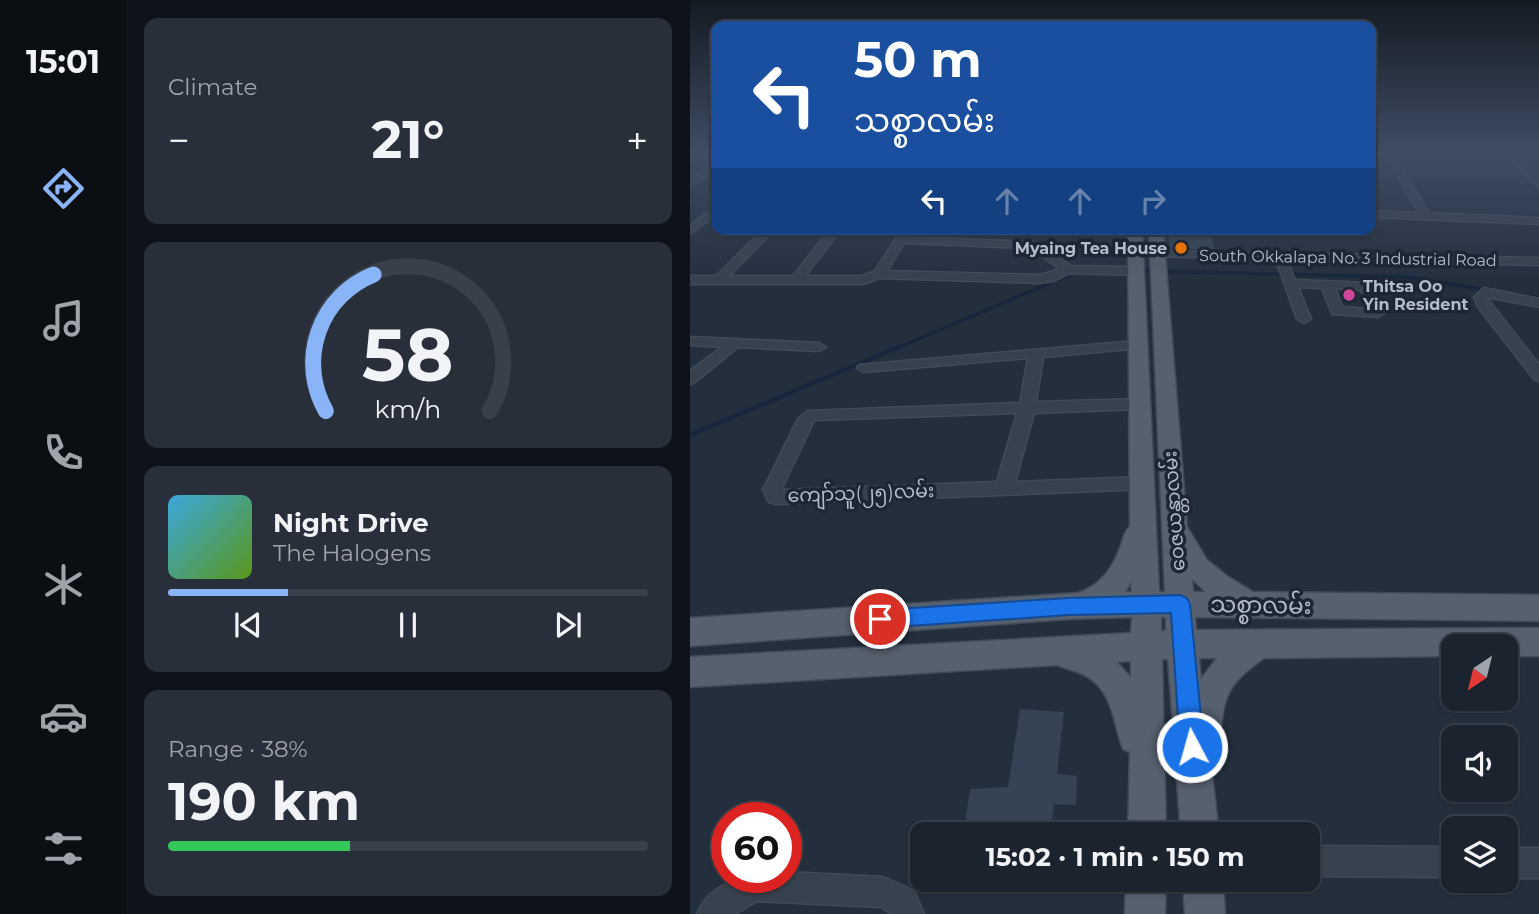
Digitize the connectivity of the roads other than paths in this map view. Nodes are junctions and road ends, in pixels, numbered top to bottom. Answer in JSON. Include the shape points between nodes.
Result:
{"nodes":[{"id":1,"x":1414,"y":196,"type":"edge"},
{"id":2,"x":711,"y":213,"type":"edge"},
{"id":3,"x":1376,"y":214,"type":"edge"},
{"id":4,"x":1425,"y":215,"type":"junction"},
{"id":5,"x":690,"y":219,"type":"edge"},
{"id":6,"x":711,"y":219,"type":"edge"},
{"id":7,"x":703,"y":220,"type":"junction"},
{"id":8,"x":1539,"y":221,"type":"edge"},
{"id":9,"x":690,"y":230,"type":"edge"},
{"id":10,"x":763,"y":235,"type":"edge"},
{"id":11,"x":831,"y":235,"type":"edge"},
{"id":12,"x":903,"y":235,"type":"edge"},
{"id":13,"x":916,"y":235,"type":"edge"},
{"id":14,"x":1135,"y":235,"type":"edge"},
{"id":15,"x":1156,"y":235,"type":"edge"},
{"id":16,"x":1157,"y":254,"type":"junction"},
{"id":17,"x":1280,"y":256,"type":"junction"},
{"id":18,"x":1539,"y":262,"type":"edge"},
{"id":19,"x":1069,"y":269,"type":"junction"},
{"id":20,"x":1137,"y":271,"type":"junction"},
{"id":21,"x":879,"y":274,"type":"junction"},
{"id":22,"x":690,"y":280,"type":"edge"},
{"id":23,"x":719,"y":280,"type":"junction"},
{"id":24,"x":796,"y":280,"type":"junction"},
{"id":25,"x":1290,"y":283,"type":"junction"},
{"id":26,"x":1328,"y":285,"type":"dead end"},
{"id":27,"x":1539,"y":303,"type":"edge"},
{"id":28,"x":1136,"y":318,"type":"junction"},
{"id":29,"x":1161,"y":319,"type":"junction"},
{"id":30,"x":1304,"y":319,"type":"dead end"},
{"id":31,"x":690,"y":341,"type":"edge"},
{"id":32,"x":735,"y":343,"type":"junction"},
{"id":33,"x":1136,"y":345,"type":"junction"},
{"id":34,"x":819,"y":347,"type":"dead end"},
{"id":35,"x":1036,"y":353,"type":"junction"},
{"id":36,"x":1534,"y":363,"type":"edge"},
{"id":37,"x":864,"y":368,"type":"dead end"},
{"id":38,"x":1539,"y":377,"type":"edge"},
{"id":39,"x":690,"y":379,"type":"edge"},
{"id":40,"x":1138,"y":404,"type":"junction"},
{"id":41,"x":1027,"y":408,"type":"junction"},
{"id":42,"x":1141,"y":484,"type":"junction"},
{"id":43,"x":1004,"y":488,"type":"junction"},
{"id":44,"x":1142,"y":518,"type":"junction"},
{"id":45,"x":1175,"y":518,"type":"junction"},
{"id":46,"x":1146,"y":604,"type":"junction"},
{"id":47,"x":1180,"y":604,"type":"junction"},
{"id":48,"x":1069,"y":606,"type":"junction"},
{"id":49,"x":1252,"y":606,"type":"junction"},
{"id":50,"x":1539,"y":608,"type":"edge"},
{"id":51,"x":690,"y":632,"type":"edge"},
{"id":52,"x":1260,"y":642,"type":"junction"},
{"id":53,"x":1539,"y":642,"type":"edge"},
{"id":54,"x":1182,"y":644,"type":"junction"},
{"id":55,"x":1145,"y":645,"type":"junction"},
{"id":56,"x":1057,"y":651,"type":"junction"},
{"id":57,"x":690,"y":672,"type":"edge"},
{"id":58,"x":1198,"y":817,"type":"edge"},
{"id":59,"x":1147,"y":820,"type":"edge"},
{"id":60,"x":1320,"y":861,"type":"edge"},
{"id":61,"x":1441,"y":862,"type":"edge"},
{"id":62,"x":1518,"y":863,"type":"edge"},
{"id":63,"x":1539,"y":863,"type":"edge"},
{"id":64,"x":1146,"y":892,"type":"edge"},
{"id":65,"x":1204,"y":892,"type":"edge"},
{"id":66,"x":906,"y":908,"type":"edge"},
{"id":67,"x":713,"y":914,"type":"edge"},
{"id":68,"x":1146,"y":914,"type":"edge"},
{"id":69,"x":1205,"y":914,"type":"edge"}],
"edges":[{"from":1,"to":4,"type":"street"},
{"from":2,"to":7,"type":"street"},
{"from":3,"to":4,"type":"street"},
{"from":4,"to":8,"type":"street"},
{"from":5,"to":7,"type":"street"},
{"from":6,"to":7,"type":"street"},
{"from":7,"to":9,"type":"street"},
{"from":10,"to":23,"type":"street"},
{"from":11,"to":24,"type":"street"},
{"from":12,"to":21,"type":"street"},
{"from":13,"to":19,"type":"street","via":[[1034,245]]},
{"from":14,"to":20,"type":"main road","name":"ဝေဇယန္တာလမ်း"},
{"from":15,"to":16,"type":"main road","name":"ဝေဇယန္တာလမ်း"},
{"from":16,"to":17,"type":"street","name":"South Okkalapa No. 3 Industrial Road"},
{"from":16,"to":29,"type":"main road","name":"ဝေဇယန္တာလမ်း"},
{"from":17,"to":18,"type":"street","name":"South Okkalapa No. 3 Industrial Road"},
{"from":17,"to":25,"type":"street"},
{"from":19,"to":20,"type":"street"},
{"from":19,"to":21,"type":"street","via":[[1039,279]]},
{"from":20,"to":28,"type":"main road","name":"ဝေဇယန္တာလမ်း"},
{"from":21,"to":24,"type":"street","via":[[863,280]]},
{"from":22,"to":23,"type":"street"},
{"from":23,"to":24,"type":"street"},
{"from":25,"to":26,"type":"street"},
{"from":25,"to":30,"type":"street"},
{"from":27,"to":36,"type":"street","via":[[1484,292],[1480,297]]},
{"from":28,"to":29,"type":"main road"},
{"from":28,"to":33,"type":"main road","name":"ဝေဇယန္တာလမ်း"},
{"from":29,"to":45,"type":"main road","name":"ဝေဇယန္တာလမ်း"},
{"from":31,"to":32,"type":"street"},
{"from":32,"to":34,"type":"street"},
{"from":32,"to":39,"type":"street"},
{"from":33,"to":35,"type":"street"},
{"from":33,"to":40,"type":"main road","name":"ဝေဇယန္တာလမ်း"},
{"from":35,"to":37,"type":"street"},
{"from":35,"to":41,"type":"street"},
{"from":36,"to":38,"type":"street"},
{"from":40,"to":41,"type":"street","name":"ကျော်သူ(၂၅)လမ်း"},
{"from":40,"to":42,"type":"main road","name":"ဝေဇယန္တာလမ်း"},
{"from":41,"to":43,"type":"street"},
{"from":41,"to":43,"type":"street","name":"ကျော်သူ(၂၅)လမ်း","via":[[808,416],[772,490],[776,497]]},
{"from":42,"to":43,"type":"street","name":"ကျော်သူ(၂၅)လမ်း"},
{"from":42,"to":44,"type":"main road","name":"ဝေဇယန္တာလမ်း"},
{"from":44,"to":46,"type":"main road","name":"ဝေဇယန္တာလမ်း"},
{"from":44,"to":48,"type":"main road","via":[[1117,584],[1090,603]]},
{"from":45,"to":47,"type":"main road","name":"ဝေဇယန္တာလမ်း"},
{"from":45,"to":49,"type":"main road","via":[[1183,549],[1200,571]]},
{"from":46,"to":47,"type":"main road","name":"သစ္စာလမ်း"},
{"from":46,"to":48,"type":"main road","name":"သစ္စာလမ်း"},
{"from":46,"to":55,"type":"main road","name":"ဝေဇယန္တာလမ်း"},
{"from":47,"to":49,"type":"main road","name":"သစ္စာလမ်း"},
{"from":47,"to":54,"type":"main road","name":"ဝေဇယန္တာလမ်း"},
{"from":48,"to":51,"type":"main road","name":"သစ္စာလမ်း"},
{"from":49,"to":50,"type":"main road","name":"သစ္စာလမ်း"},
{"from":52,"to":53,"type":"main road","name":"သစ္စာလမ်း"},
{"from":52,"to":54,"type":"main road","name":"သစ္စာလမ်း"},
{"from":52,"to":58,"type":"main road","via":[[1231,665],[1213,688],[1205,721]]},
{"from":54,"to":55,"type":"main road","name":"သစ္စာလမ်း"},
{"from":54,"to":58,"type":"main road","name":"ဝေဇယန္တာလမ်း"},
{"from":55,"to":56,"type":"main road","name":"သစ္စာလမ်း"},
{"from":55,"to":59,"type":"main road","name":"ဝေဇယန္တာလမ်း"},
{"from":56,"to":57,"type":"main road","name":"သစ္စာလမ်း"},
{"from":56,"to":59,"type":"main road","via":[[1098,666],[1130,710]]},
{"from":60,"to":61,"type":"street"},
{"from":62,"to":63,"type":"street"},
{"from":64,"to":68,"type":"main road"},
{"from":65,"to":69,"type":"main road"},
{"from":66,"to":67,"type":"street","via":[[883,892],[756,886]]}]}
